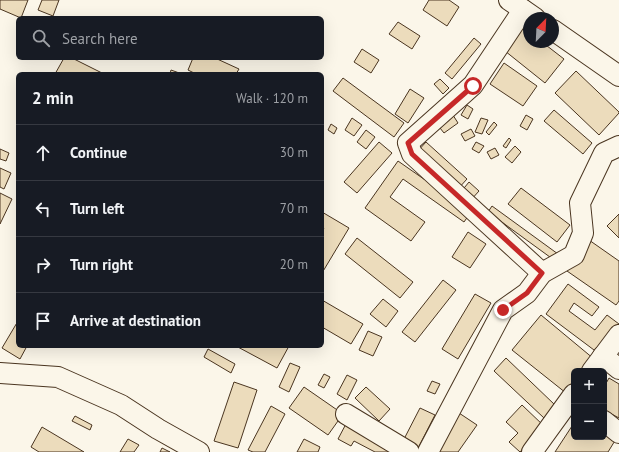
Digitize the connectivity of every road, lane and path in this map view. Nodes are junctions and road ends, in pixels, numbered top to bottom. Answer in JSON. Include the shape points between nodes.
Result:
{"nodes":[{"id":1,"x":523,"y":9,"type":"edge"},
{"id":2,"x":559,"y":34,"type":"edge"},
{"id":3,"x":619,"y":76,"type":"edge"},
{"id":4,"x":619,"y":146,"type":"edge"},
{"id":5,"x":542,"y":273,"type":"junction"},
{"id":6,"x":619,"y":335,"type":"edge"},
{"id":7,"x":597,"y":364,"type":"edge"},
{"id":8,"x":619,"y":369,"type":"edge"},
{"id":9,"x":0,"y":373,"type":"edge"},
{"id":10,"x":571,"y":399,"type":"edge"},
{"id":11,"x":346,"y":414,"type":"dead end"},
{"id":12,"x":607,"y":423,"type":"edge"},
{"id":13,"x":619,"y":433,"type":"edge"},
{"id":14,"x":536,"y":450,"type":"edge"},
{"id":15,"x":199,"y":452,"type":"edge"},
{"id":16,"x":408,"y":452,"type":"edge"},
{"id":17,"x":428,"y":452,"type":"edge"}],
"edges":[{"from":1,"to":5,"type":"street","via":[[473,86],[408,143],[412,154]]},
{"from":2,"to":3,"type":"street"},
{"from":4,"to":5,"type":"street","via":[[604,153],[580,203],[583,233],[574,256]]},
{"from":5,"to":17,"type":"street","via":[[527,293],[503,310]]},
{"from":6,"to":7,"type":"street"},
{"from":7,"to":8,"type":"street"},
{"from":9,"to":15,"type":"street","via":[[58,377],[121,406]]},
{"from":10,"to":14,"type":"street"},
{"from":11,"to":16,"type":"street"},
{"from":12,"to":13,"type":"street"}]}
